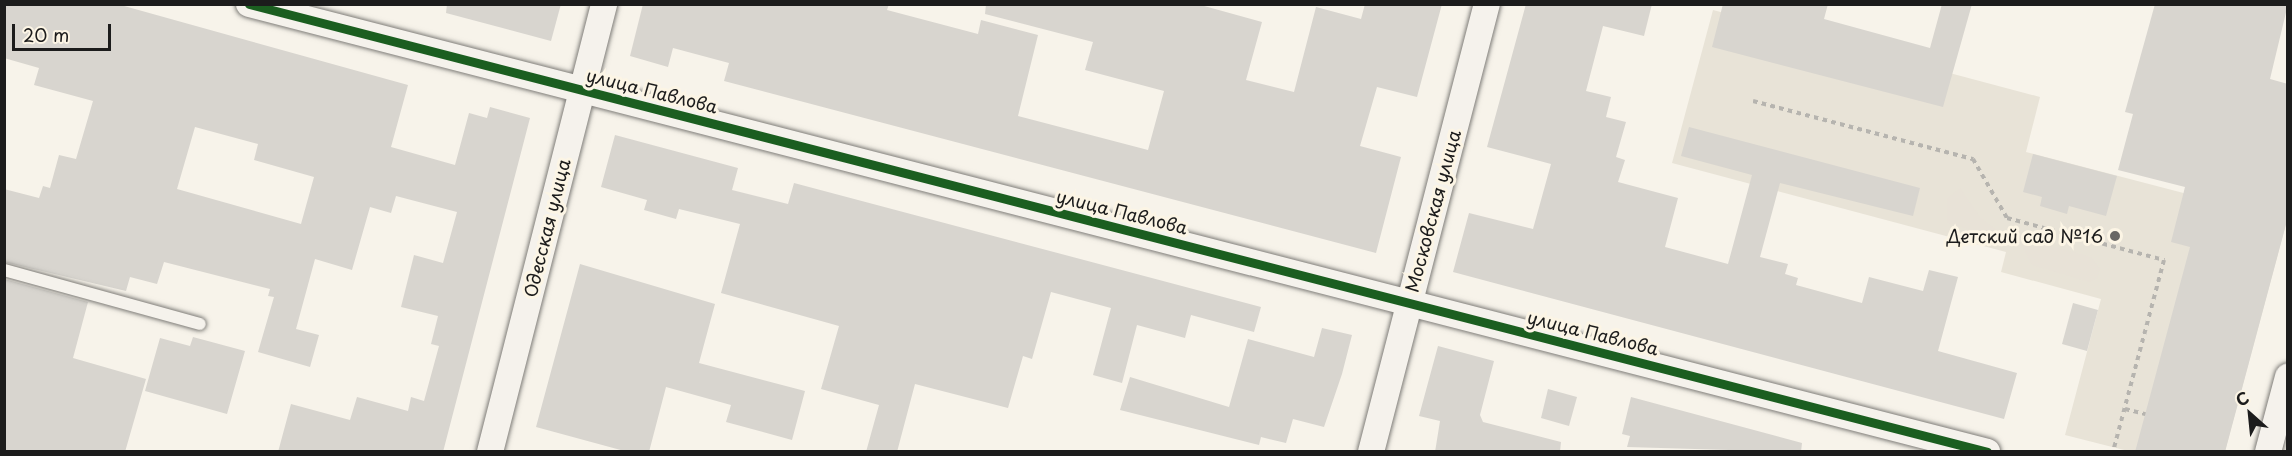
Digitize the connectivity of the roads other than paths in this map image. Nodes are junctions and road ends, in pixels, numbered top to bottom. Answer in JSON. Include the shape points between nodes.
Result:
{"nodes":[{"id":1,"x":249,"y":4,"type":"edge"},
{"id":2,"x":604,"y":4,"type":"edge"},
{"id":3,"x":1487,"y":4,"type":"edge"},
{"id":4,"x":582,"y":91,"type":"junction"},
{"id":5,"x":4,"y":270,"type":"edge"},
{"id":6,"x":1409,"y":303,"type":"junction"},
{"id":7,"x":200,"y":324,"type":"dead end"},
{"id":8,"x":2288,"y":377,"type":"edge"},
{"id":9,"x":490,"y":452,"type":"edge"},
{"id":10,"x":1371,"y":452,"type":"edge"},
{"id":11,"x":1987,"y":452,"type":"edge"},
{"id":12,"x":2268,"y":452,"type":"edge"}],
"edges":[{"from":1,"to":4,"type":"street","name":"улица Павлова"},
{"from":2,"to":4,"type":"street","name":"Одесская улица"},
{"from":3,"to":6,"type":"street","name":"Московская улица"},
{"from":4,"to":6,"type":"street","name":"улица Павлова"},
{"from":4,"to":9,"type":"street","name":"Одесская улица"},
{"from":5,"to":7,"type":"lane"},
{"from":6,"to":10,"type":"street","name":"Московская улица"},
{"from":6,"to":11,"type":"street","name":"улица Павлова"},
{"from":8,"to":12,"type":"street"}]}
